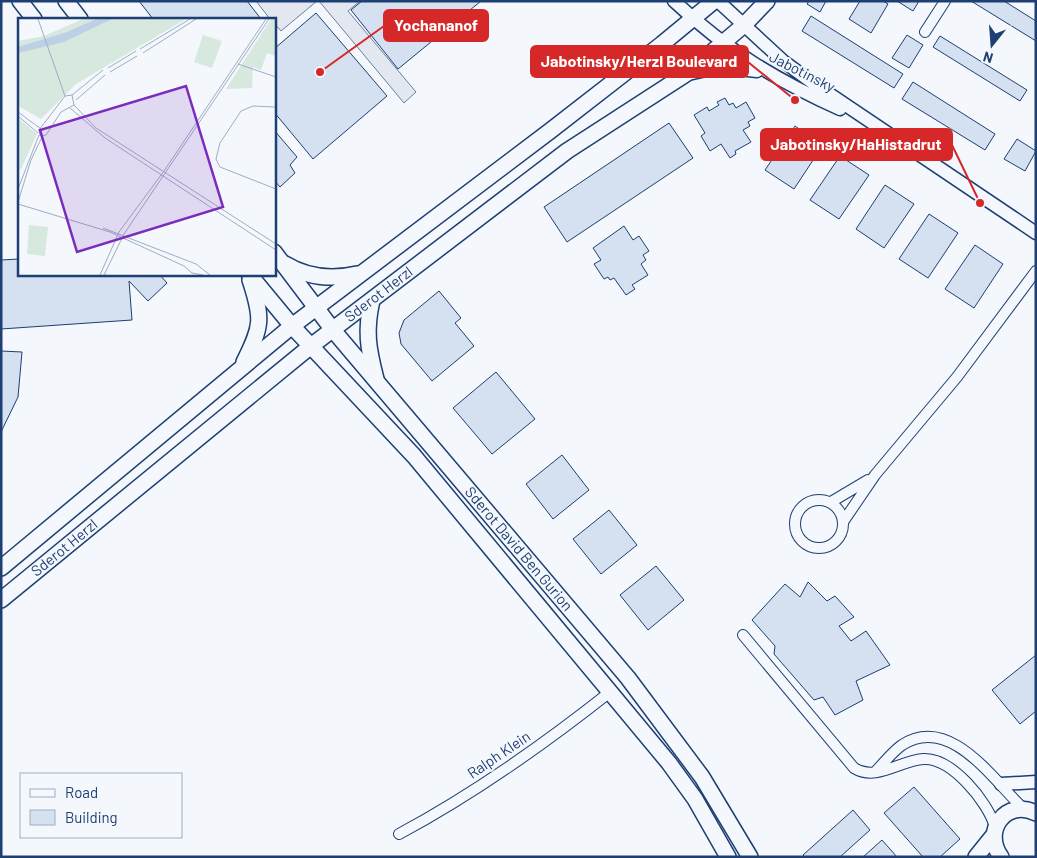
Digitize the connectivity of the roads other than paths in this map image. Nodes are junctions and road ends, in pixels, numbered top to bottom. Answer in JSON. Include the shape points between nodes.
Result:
{"nodes":[{"id":1,"x":20,"y":1,"type":"edge"},
{"id":2,"x":66,"y":1,"type":"edge"},
{"id":3,"x":674,"y":1,"type":"edge"},
{"id":4,"x":716,"y":1,"type":"edge"},
{"id":5,"x":767,"y":1,"type":"edge"},
{"id":6,"x":945,"y":1,"type":"edge"},
{"id":7,"x":33,"y":18,"type":"edge"},
{"id":8,"x":79,"y":18,"type":"edge"},
{"id":9,"x":694,"y":20,"type":"junction"},
{"id":10,"x":744,"y":25,"type":"junction"},
{"id":11,"x":925,"y":32,"type":"dead end"},
{"id":12,"x":723,"y":44,"type":"junction"},
{"id":13,"x":766,"y":73,"type":"junction"},
{"id":14,"x":686,"y":74,"type":"junction"},
{"id":15,"x":874,"y":126,"type":"junction"},
{"id":16,"x":1036,"y":233,"type":"edge"},
{"id":17,"x":278,"y":257,"type":"edge"},
{"id":18,"x":1036,"y":271,"type":"edge"},
{"id":19,"x":360,"y":273,"type":"junction"},
{"id":20,"x":249,"y":275,"type":"edge"},
{"id":21,"x":250,"y":275,"type":"edge"},
{"id":22,"x":372,"y":300,"type":"junction"},
{"id":23,"x":316,"y":308,"type":"junction"},
{"id":24,"x":292,"y":326,"type":"junction"},
{"id":25,"x":333,"y":330,"type":"junction"},
{"id":26,"x":311,"y":346,"type":"junction"},
{"id":27,"x":241,"y":367,"type":"junction"},
{"id":28,"x":377,"y":382,"type":"junction"},
{"id":29,"x":875,"y":475,"type":"junction"},
{"id":30,"x":831,"y":502,"type":"junction"},
{"id":31,"x":843,"y":522,"type":"junction"},
{"id":32,"x":1,"y":568,"type":"edge"},
{"id":33,"x":1,"y":600,"type":"edge"},
{"id":34,"x":743,"y":635,"type":"dead end"},
{"id":35,"x":610,"y":692,"type":"junction"},
{"id":36,"x":875,"y":772,"type":"junction"},
{"id":37,"x":1036,"y":782,"type":"edge"},
{"id":38,"x":1001,"y":784,"type":"junction"},
{"id":39,"x":1032,"y":810,"type":"edge"},
{"id":40,"x":994,"y":832,"type":"junction"},
{"id":41,"x":399,"y":834,"type":"dead end"},
{"id":42,"x":728,"y":857,"type":"edge"},
{"id":43,"x":750,"y":857,"type":"edge"},
{"id":44,"x":976,"y":857,"type":"edge"},
{"id":45,"x":1001,"y":857,"type":"edge"}],
"edges":[{"from":1,"to":7,"type":"main road"},
{"from":2,"to":8,"type":"main road"},
{"from":3,"to":9,"type":"street","name":"Jabotinsky"},
{"from":4,"to":9,"type":"main road","name":"Sderot Herzl"},
{"from":4,"to":10,"type":"street","name":"Jabotinsky"},
{"from":5,"to":10,"type":"main road","name":"Sderot Herzl"},
{"from":6,"to":11,"type":"street"},
{"from":9,"to":12,"type":"street","name":"Jabotinsky"},
{"from":9,"to":19,"type":"main road","name":"Sderot Herzl"},
{"from":10,"to":12,"type":"main road","name":"Sderot Herzl"},
{"from":10,"to":15,"type":"street","name":"Jabotinsky","via":[[813,83]]},
{"from":12,"to":13,"type":"street","name":"Jabotinsky"},
{"from":12,"to":14,"type":"main road","name":"Sderot Herzl"},
{"from":13,"to":14,"type":"street","via":[[720,67]]},
{"from":13,"to":15,"type":"street","name":"Jabotinsky"},
{"from":14,"to":22,"type":"main road","name":"Sderot Herzl","via":[[567,151]]},
{"from":15,"to":16,"type":"street","name":"Jabotinsky"},
{"from":17,"to":19,"type":"main road","via":[[296,271],[320,277],[333,279]]},
{"from":17,"to":23,"type":"main road","name":"Sderot David Ben Gurion"},
{"from":18,"to":29,"type":"street","via":[[957,377]]},
{"from":19,"to":23,"type":"main road","name":"Sderot Herzl"},
{"from":20,"to":27,"type":"main road","via":[[260,318]]},
{"from":21,"to":24,"type":"main road","name":"Sderot David Ben Gurion"},
{"from":22,"to":25,"type":"main road","name":"Sderot Herzl"},
{"from":22,"to":28,"type":"main road","via":[[367,322],[367,345]]},
{"from":23,"to":24,"type":"main road","name":"Sderot Herzl"},
{"from":23,"to":25,"type":"main road","name":"Sderot David Ben Gurion"},
{"from":24,"to":26,"type":"main road","name":"Sderot David Ben Gurion"},
{"from":24,"to":27,"type":"main road","name":"Sderot Herzl"},
{"from":25,"to":26,"type":"main road","name":"Sderot Herzl"},
{"from":25,"to":28,"type":"main road","name":"Sderot David Ben Gurion"},
{"from":26,"to":33,"type":"main road","name":"Sderot Herzl"},
{"from":26,"to":35,"type":"main road","name":"Sderot David Ben Gurion","via":[[414,456]]},
{"from":27,"to":32,"type":"main road","name":"Sderot Herzl"},
{"from":28,"to":43,"type":"main road","name":"Sderot David Ben Gurion","via":[[628,678],[702,777]]},
{"from":29,"to":30,"type":"street"},
{"from":29,"to":31,"type":"street"},
{"from":30,"to":31,"type":"street","via":[[839,510]]},
{"from":30,"to":31,"type":"street","via":[[813,500],[801,507],[795,518],[798,536],[808,546],[823,548],[837,540],[842,533]]},
{"from":34,"to":36,"type":"street","via":[[854,768],[861,772]]},
{"from":35,"to":41,"type":"street","name":"Ralph Klein","via":[[487,782]]},
{"from":35,"to":42,"type":"main road","name":"Sderot David Ben Gurion","via":[[695,799]]},
{"from":36,"to":38,"type":"street","via":[[902,745],[919,738],[937,738],[981,762]]},
{"from":36,"to":40,"type":"street","via":[[923,759],[941,764],[979,797],[992,815]]},
{"from":37,"to":38,"type":"street"},
{"from":38,"to":39,"type":"street"},
{"from":39,"to":40,"type":"main road","via":[[1006,813]]},
{"from":40,"to":44,"type":"main road"},
{"from":40,"to":45,"type":"main road","via":[[996,851]]}]}
